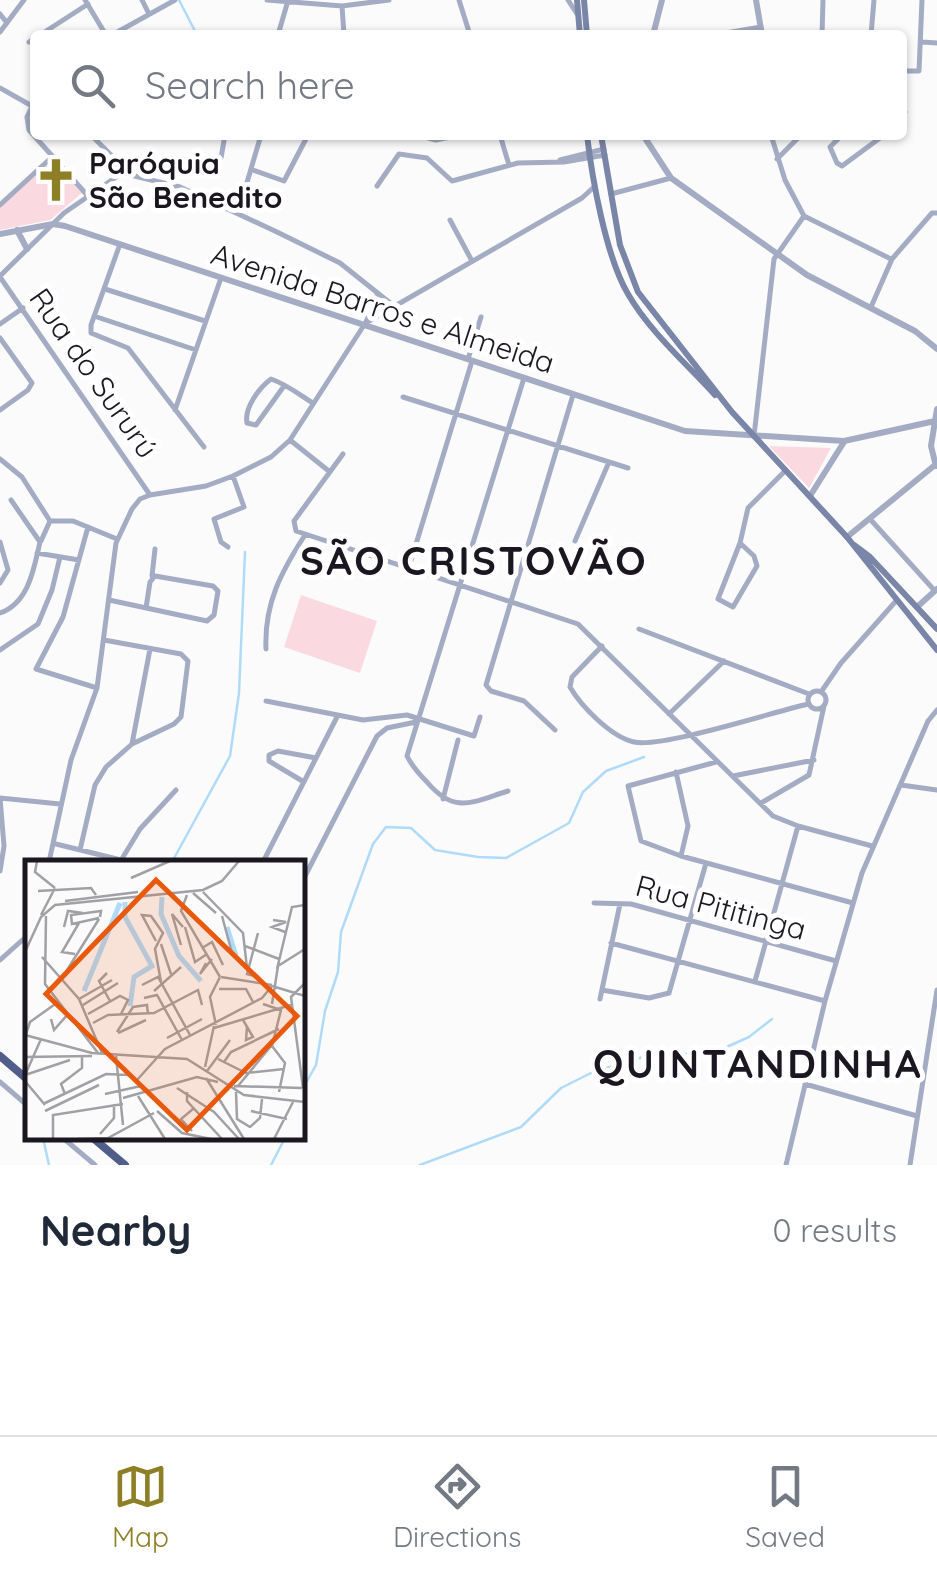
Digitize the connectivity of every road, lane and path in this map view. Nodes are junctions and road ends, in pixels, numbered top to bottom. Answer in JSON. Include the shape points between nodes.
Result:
{"nodes":[{"id":1,"x":24,"y":0,"type":"edge"},
{"id":2,"x":142,"y":0,"type":"edge"},
{"id":3,"x":175,"y":0,"type":"edge"},
{"id":4,"x":267,"y":0,"type":"edge"},
{"id":5,"x":389,"y":0,"type":"edge"},
{"id":6,"x":459,"y":0,"type":"edge"},
{"id":7,"x":568,"y":0,"type":"edge"},
{"id":8,"x":580,"y":0,"type":"edge"},
{"id":9,"x":662,"y":0,"type":"edge"},
{"id":10,"x":756,"y":0,"type":"edge"},
{"id":11,"x":823,"y":0,"type":"edge"},
{"id":12,"x":874,"y":0,"type":"edge"},
{"id":13,"x":922,"y":0,"type":"edge"},
{"id":14,"x":87,"y":2,"type":"edge"},
{"id":15,"x":287,"y":4,"type":"junction"},
{"id":16,"x":342,"y":6,"type":"junction"},
{"id":17,"x":0,"y":14,"type":"edge"},
{"id":18,"x":149,"y":14,"type":"junction"},
{"id":19,"x":578,"y":16,"type":"junction"},
{"id":20,"x":8,"y":23,"type":"junction"},
{"id":21,"x":129,"y":26,"type":"junction"},
{"id":22,"x":47,"y":30,"type":"edge"},
{"id":23,"x":106,"y":30,"type":"edge"},
{"id":24,"x":120,"y":30,"type":"edge"},
{"id":25,"x":132,"y":30,"type":"edge"},
{"id":26,"x":279,"y":30,"type":"edge"},
{"id":27,"x":344,"y":30,"type":"edge"},
{"id":28,"x":468,"y":30,"type":"edge"},
{"id":29,"x":584,"y":30,"type":"edge"},
{"id":30,"x":585,"y":30,"type":"edge"},
{"id":31,"x":655,"y":30,"type":"edge"},
{"id":32,"x":761,"y":30,"type":"edge"},
{"id":33,"x":822,"y":30,"type":"edge"},
{"id":34,"x":871,"y":30,"type":"edge"},
{"id":35,"x":0,"y":32,"type":"edge"},
{"id":36,"x":922,"y":42,"type":"junction"},
{"id":37,"x":937,"y":43,"type":"edge"},
{"id":38,"x":907,"y":71,"type":"edge"},
{"id":39,"x":0,"y":88,"type":"edge"},
{"id":40,"x":30,"y":102,"type":"edge"},
{"id":41,"x":38,"y":140,"type":"edge"},
{"id":42,"x":96,"y":140,"type":"edge"},
{"id":43,"x":224,"y":140,"type":"edge"},
{"id":44,"x":260,"y":140,"type":"edge"},
{"id":45,"x":305,"y":140,"type":"edge"},
{"id":46,"x":502,"y":140,"type":"edge"},
{"id":47,"x":588,"y":140,"type":"edge"},
{"id":48,"x":602,"y":140,"type":"edge"},
{"id":49,"x":645,"y":140,"type":"edge"},
{"id":50,"x":772,"y":140,"type":"edge"},
{"id":51,"x":797,"y":140,"type":"edge"},
{"id":52,"x":837,"y":140,"type":"edge"},
{"id":53,"x":877,"y":140,"type":"edge"},
{"id":54,"x":604,"y":152,"type":"junction"},
{"id":55,"x":589,"y":154,"type":"junction"},
{"id":56,"x":52,"y":157,"type":"junction"},
{"id":57,"x":221,"y":158,"type":"dead end"},
{"id":58,"x":777,"y":158,"type":"junction"},
{"id":59,"x":509,"y":165,"type":"junction"},
{"id":60,"x":252,"y":170,"type":"junction"},
{"id":61,"x":122,"y":173,"type":"junction"},
{"id":62,"x":671,"y":178,"type":"junction"},
{"id":63,"x":377,"y":186,"type":"dead end"},
{"id":64,"x":595,"y":186,"type":"junction"},
{"id":65,"x":88,"y":194,"type":"junction"},
{"id":66,"x":611,"y":194,"type":"junction"},
{"id":67,"x":598,"y":197,"type":"junction"},
{"id":68,"x":582,"y":198,"type":"junction"},
{"id":69,"x":0,"y":206,"type":"edge"},
{"id":70,"x":935,"y":211,"type":"edge"},
{"id":71,"x":238,"y":213,"type":"junction"},
{"id":72,"x":804,"y":216,"type":"junction"},
{"id":73,"x":450,"y":220,"type":"dead end"},
{"id":74,"x":53,"y":224,"type":"junction"},
{"id":75,"x":17,"y":230,"type":"junction"},
{"id":76,"x":0,"y":234,"type":"edge"},
{"id":77,"x":120,"y":244,"type":"junction"},
{"id":78,"x":28,"y":249,"type":"junction"},
{"id":79,"x":777,"y":253,"type":"junction"},
{"id":80,"x":892,"y":259,"type":"junction"},
{"id":81,"x":472,"y":262,"type":"junction"},
{"id":82,"x":0,"y":276,"type":"edge"},
{"id":83,"x":221,"y":278,"type":"junction"},
{"id":84,"x":105,"y":289,"type":"junction"},
{"id":85,"x":638,"y":292,"type":"junction"},
{"id":86,"x":377,"y":295,"type":"junction"},
{"id":87,"x":630,"y":297,"type":"junction"},
{"id":88,"x":394,"y":306,"type":"junction"},
{"id":89,"x":23,"y":308,"type":"junction"},
{"id":90,"x":870,"y":310,"type":"junction"},
{"id":91,"x":94,"y":316,"type":"junction"},
{"id":92,"x":481,"y":317,"type":"dead end"},
{"id":93,"x":205,"y":321,"type":"junction"},
{"id":94,"x":0,"y":324,"type":"edge"},
{"id":95,"x":364,"y":325,"type":"junction"},
{"id":96,"x":0,"y":338,"type":"edge"},
{"id":97,"x":937,"y":349,"type":"edge"},
{"id":98,"x":196,"y":350,"type":"junction"},
{"id":99,"x":470,"y":360,"type":"junction"},
{"id":100,"x":524,"y":378,"type":"junction"},
{"id":101,"x":284,"y":386,"type":"junction"},
{"id":102,"x":574,"y":395,"type":"junction"},
{"id":103,"x":404,"y":397,"type":"dead end"},
{"id":104,"x":313,"y":403,"type":"junction"},
{"id":105,"x":937,"y":409,"type":"edge"},
{"id":106,"x":0,"y":410,"type":"edge"},
{"id":107,"x":175,"y":410,"type":"junction"},
{"id":108,"x":732,"y":412,"type":"junction"},
{"id":109,"x":456,"y":413,"type":"junction"},
{"id":110,"x":935,"y":421,"type":"edge"},
{"id":111,"x":507,"y":431,"type":"junction"},
{"id":112,"x":754,"y":436,"type":"junction"},
{"id":113,"x":290,"y":440,"type":"junction"},
{"id":114,"x":844,"y":440,"type":"junction"},
{"id":115,"x":558,"y":446,"type":"junction"},
{"id":116,"x":204,"y":447,"type":"dead end"},
{"id":117,"x":343,"y":454,"type":"dead end"},
{"id":118,"x":0,"y":459,"type":"edge"},
{"id":119,"x":609,"y":462,"type":"junction"},
{"id":120,"x":936,"y":467,"type":"edge"},
{"id":121,"x":628,"y":468,"type":"dead end"},
{"id":122,"x":786,"y":470,"type":"junction"},
{"id":123,"x":330,"y":472,"type":"junction"},
{"id":124,"x":233,"y":476,"type":"junction"},
{"id":125,"x":150,"y":495,"type":"junction"},
{"id":126,"x":810,"y":496,"type":"junction"},
{"id":127,"x":11,"y":500,"type":"dead end"},
{"id":128,"x":869,"y":518,"type":"junction"},
{"id":129,"x":50,"y":521,"type":"junction"},
{"id":130,"x":88,"y":527,"type":"junction"},
{"id":131,"x":305,"y":534,"type":"junction"},
{"id":132,"x":847,"y":537,"type":"junction"},
{"id":133,"x":117,"y":539,"type":"junction"},
{"id":134,"x":575,"y":541,"type":"dead end"},
{"id":135,"x":0,"y":542,"type":"edge"},
{"id":136,"x":40,"y":542,"type":"junction"},
{"id":137,"x":740,"y":543,"type":"junction"},
{"id":138,"x":854,"y":545,"type":"junction"},
{"id":139,"x":228,"y":548,"type":"dead end"},
{"id":140,"x":155,"y":550,"type":"dead end"},
{"id":141,"x":37,"y":553,"type":"junction"},
{"id":142,"x":60,"y":557,"type":"junction"},
{"id":143,"x":79,"y":560,"type":"junction"},
{"id":144,"x":409,"y":567,"type":"junction"},
{"id":145,"x":152,"y":579,"type":"junction"},
{"id":146,"x":458,"y":583,"type":"junction"},
{"id":147,"x":0,"y":584,"type":"edge"},
{"id":148,"x":936,"y":590,"type":"edge"},
{"id":149,"x":511,"y":599,"type":"junction"},
{"id":150,"x":109,"y":600,"type":"junction"},
{"id":151,"x":896,"y":601,"type":"junction"},
{"id":152,"x":917,"y":607,"type":"junction"},
{"id":153,"x":146,"y":608,"type":"junction"},
{"id":154,"x":0,"y":613,"type":"edge"},
{"id":155,"x":937,"y":629,"type":"edge"},
{"id":156,"x":639,"y":630,"type":"dead end"},
{"id":157,"x":104,"y":640,"type":"junction"},
{"id":158,"x":602,"y":646,"type":"junction"},
{"id":159,"x":150,"y":648,"type":"junction"},
{"id":160,"x":266,"y":649,"type":"dead end"},
{"id":161,"x":0,"y":650,"type":"edge"},
{"id":162,"x":937,"y":650,"type":"edge"},
{"id":163,"x":724,"y":661,"type":"junction"},
{"id":164,"x":98,"y":688,"type":"junction"},
{"id":165,"x":821,"y":692,"type":"junction"},
{"id":166,"x":809,"y":694,"type":"junction"},
{"id":167,"x":266,"y":702,"type":"dead end"},
{"id":168,"x":808,"y":704,"type":"junction"},
{"id":169,"x":824,"y":706,"type":"junction"},
{"id":170,"x":937,"y":710,"type":"edge"},
{"id":171,"x":338,"y":714,"type":"junction"},
{"id":172,"x":669,"y":714,"type":"junction"},
{"id":173,"x":480,"y":717,"type":"dead end"},
{"id":174,"x":416,"y":719,"type":"junction"},
{"id":175,"x":555,"y":730,"type":"dead end"},
{"id":176,"x":688,"y":734,"type":"junction"},
{"id":177,"x":458,"y":740,"type":"dead end"},
{"id":178,"x":132,"y":744,"type":"junction"},
{"id":179,"x":316,"y":758,"type":"junction"},
{"id":180,"x":814,"y":760,"type":"junction"},
{"id":181,"x":716,"y":762,"type":"junction"},
{"id":182,"x":676,"y":772,"type":"junction"},
{"id":183,"x":731,"y":776,"type":"junction"},
{"id":184,"x":304,"y":782,"type":"junction"},
{"id":185,"x":901,"y":785,"type":"junction"},
{"id":186,"x":176,"y":790,"type":"dead end"},
{"id":187,"x":937,"y":790,"type":"edge"},
{"id":188,"x":508,"y":791,"type":"dead end"},
{"id":189,"x":0,"y":798,"type":"edge"},
{"id":190,"x":443,"y":799,"type":"junction"},
{"id":191,"x":60,"y":804,"type":"junction"},
{"id":192,"x":760,"y":804,"type":"junction"},
{"id":193,"x":798,"y":826,"type":"junction"},
{"id":194,"x":54,"y":844,"type":"junction"},
{"id":195,"x":872,"y":846,"type":"junction"},
{"id":196,"x":80,"y":850,"type":"junction"},
{"id":197,"x":88,"y":853,"type":"junction"},
{"id":198,"x":681,"y":856,"type":"junction"},
{"id":199,"x":50,"y":860,"type":"edge"},
{"id":200,"x":87,"y":860,"type":"edge"},
{"id":201,"x":116,"y":860,"type":"edge"},
{"id":202,"x":121,"y":860,"type":"edge"},
{"id":203,"x":264,"y":860,"type":"edge"},
{"id":204,"x":706,"y":863,"type":"junction"},
{"id":205,"x":0,"y":871,"type":"edge"},
{"id":206,"x":305,"y":876,"type":"edge"},
{"id":207,"x":781,"y":884,"type":"junction"},
{"id":208,"x":594,"y":903,"type":"dead end"},
{"id":209,"x":620,"y":903,"type":"junction"},
{"id":210,"x":853,"y":903,"type":"junction"},
{"id":211,"x":689,"y":920,"type":"junction"},
{"id":212,"x":25,"y":938,"type":"edge"},
{"id":213,"x":611,"y":942,"type":"junction"},
{"id":214,"x":765,"y":942,"type":"junction"},
{"id":215,"x":0,"y":960,"type":"edge"},
{"id":216,"x":678,"y":960,"type":"junction"},
{"id":217,"x":836,"y":961,"type":"junction"},
{"id":218,"x":754,"y":982,"type":"junction"},
{"id":219,"x":602,"y":990,"type":"junction"},
{"id":220,"x":937,"y":990,"type":"edge"},
{"id":221,"x":600,"y":999,"type":"dead end"},
{"id":222,"x":825,"y":1001,"type":"junction"},
{"id":223,"x":0,"y":1056,"type":"edge"},
{"id":224,"x":25,"y":1077,"type":"edge"},
{"id":225,"x":924,"y":1078,"type":"junction"},
{"id":226,"x":937,"y":1080,"type":"edge"},
{"id":227,"x":0,"y":1082,"type":"edge"},
{"id":228,"x":804,"y":1084,"type":"junction"},
{"id":229,"x":25,"y":1103,"type":"edge"},
{"id":230,"x":917,"y":1116,"type":"junction"},
{"id":231,"x":65,"y":1140,"type":"edge"},
{"id":232,"x":96,"y":1140,"type":"edge"},
{"id":233,"x":95,"y":1165,"type":"edge"},
{"id":234,"x":125,"y":1165,"type":"edge"},
{"id":235,"x":786,"y":1165,"type":"edge"},
{"id":236,"x":910,"y":1165,"type":"edge"}],
"edges":[{"from":1,"to":20,"type":"street"},
{"from":2,"to":18,"type":"street"},
{"from":3,"to":18,"type":"street"},
{"from":4,"to":15,"type":"street"},
{"from":5,"to":16,"type":"street"},
{"from":6,"to":28,"type":"street"},
{"from":7,"to":19,"type":"street"},
{"from":8,"to":19,"type":"main road"},
{"from":8,"to":30,"type":"main road"},
{"from":9,"to":31,"type":"street"},
{"from":10,"to":32,"type":"street"},
{"from":11,"to":33,"type":"street"},
{"from":12,"to":34,"type":"street"},
{"from":13,"to":36,"type":"street"},
{"from":14,"to":22,"type":"street"},
{"from":14,"to":23,"type":"street"},
{"from":15,"to":16,"type":"street"},
{"from":15,"to":26,"type":"street"},
{"from":16,"to":27,"type":"street"},
{"from":17,"to":20,"type":"street"},
{"from":18,"to":21,"type":"street"},
{"from":19,"to":29,"type":"main road"},
{"from":20,"to":35,"type":"street"},
{"from":21,"to":24,"type":"street"},
{"from":21,"to":25,"type":"street"},
{"from":36,"to":37,"type":"street"},
{"from":36,"to":38,"type":"street","via":[[919,70]]},
{"from":39,"to":40,"type":"street"},
{"from":41,"to":56,"type":"street"},
{"from":42,"to":61,"type":"street"},
{"from":43,"to":57,"type":"street"},
{"from":44,"to":60,"type":"street"},
{"from":45,"to":60,"type":"street","via":[[284,181]]},
{"from":46,"to":59,"type":"street"},
{"from":47,"to":55,"type":"main road"},
{"from":48,"to":54,"type":"main road"},
{"from":49,"to":62,"type":"street"},
{"from":50,"to":58,"type":"street"},
{"from":51,"to":58,"type":"street"},
{"from":52,"to":53,"type":"street","via":[[830,148],[842,166]]},
{"from":54,"to":55,"type":"street"},
{"from":54,"to":66,"type":"main road"},
{"from":55,"to":59,"type":"street"},
{"from":55,"to":64,"type":"main road"},
{"from":56,"to":65,"type":"street"},
{"from":56,"to":69,"type":"street"},
{"from":58,"to":72,"type":"street"},
{"from":59,"to":63,"type":"street","via":[[452,181],[427,158],[403,154],[393,158]]},
{"from":60,"to":71,"type":"street"},
{"from":61,"to":65,"type":"street"},
{"from":61,"to":71,"type":"street"},
{"from":62,"to":66,"type":"street"},
{"from":62,"to":79,"type":"street"},
{"from":64,"to":67,"type":"main road"},
{"from":64,"to":68,"type":"street"},
{"from":65,"to":74,"type":"street"},
{"from":66,"to":85,"type":"main road","via":[[620,246]]},
{"from":67,"to":68,"type":"street"},
{"from":67,"to":87,"type":"main road"},
{"from":68,"to":81,"type":"street"},
{"from":70,"to":80,"type":"street"},
{"from":71,"to":86,"type":"street","via":[[340,263]]},
{"from":72,"to":79,"type":"street"},
{"from":72,"to":80,"type":"street"},
{"from":73,"to":81,"type":"street"},
{"from":74,"to":75,"type":"street","name":"Avenida Barros e Almeida"},
{"from":74,"to":77,"type":"street","name":"Avenida Barros e Almeida"},
{"from":74,"to":78,"type":"street"},
{"from":75,"to":76,"type":"street","name":"Avenida Barros e Almeida"},
{"from":75,"to":78,"type":"street"},
{"from":77,"to":83,"type":"street","name":"Avenida Barros e Almeida"},
{"from":77,"to":84,"type":"street"},
{"from":78,"to":82,"type":"street"},
{"from":79,"to":90,"type":"street"},
{"from":79,"to":112,"type":"street"},
{"from":80,"to":90,"type":"street"},
{"from":81,"to":88,"type":"street"},
{"from":82,"to":89,"type":"street","name":"Rua do Sururú"},
{"from":83,"to":93,"type":"street"},
{"from":83,"to":95,"type":"street","name":"Avenida Barros e Almeida"},
{"from":84,"to":91,"type":"street"},
{"from":84,"to":93,"type":"street"},
{"from":85,"to":87,"type":"main road"},
{"from":85,"to":108,"type":"main road"},
{"from":86,"to":88,"type":"street"},
{"from":86,"to":95,"type":"street"},
{"from":87,"to":108,"type":"main road"},
{"from":88,"to":95,"type":"street"},
{"from":89,"to":94,"type":"street"},
{"from":89,"to":125,"type":"street","name":"Rua do Sururú"},
{"from":90,"to":97,"type":"street"},
{"from":91,"to":98,"type":"street"},
{"from":91,"to":107,"type":"street","via":[[92,334],[128,348]]},
{"from":92,"to":99,"type":"street"},
{"from":93,"to":98,"type":"street"},
{"from":95,"to":99,"type":"street","name":"Avenida Barros e Almeida"},
{"from":95,"to":104,"type":"street"},
{"from":96,"to":106,"type":"street","via":[[32,383]]},
{"from":98,"to":107,"type":"street"},
{"from":99,"to":100,"type":"street","name":"Avenida Barros e Almeida"},
{"from":99,"to":109,"type":"street"},
{"from":100,"to":102,"type":"street","name":"Avenida Barros e Almeida"},
{"from":100,"to":111,"type":"street"},
{"from":101,"to":101,"type":"street","via":[[266,382],[247,423],[256,424]]},
{"from":101,"to":104,"type":"street"},
{"from":102,"to":112,"type":"street","name":"Avenida Barros e Almeida","via":[[684,431]]},
{"from":102,"to":115,"type":"street"},
{"from":103,"to":109,"type":"street"},
{"from":104,"to":113,"type":"street"},
{"from":105,"to":110,"type":"street"},
{"from":107,"to":116,"type":"street"},
{"from":108,"to":112,"type":"main road"},
{"from":109,"to":111,"type":"street"},
{"from":109,"to":144,"type":"street"},
{"from":110,"to":114,"type":"street","name":"Avenida Barros e Almeida"},
{"from":110,"to":120,"type":"street"},
{"from":111,"to":115,"type":"street"},
{"from":111,"to":146,"type":"street"},
{"from":112,"to":114,"type":"street","name":"Avenida Barros e Almeida"},
{"from":112,"to":122,"type":"main road"},
{"from":113,"to":123,"type":"street"},
{"from":113,"to":124,"type":"street"},
{"from":114,"to":126,"type":"street"},
{"from":115,"to":119,"type":"street"},
{"from":115,"to":149,"type":"street"},
{"from":117,"to":123,"type":"street"},
{"from":118,"to":129,"type":"street","via":[[22,476]]},
{"from":119,"to":121,"type":"street"},
{"from":119,"to":134,"type":"street"},
{"from":120,"to":128,"type":"street"},
{"from":122,"to":126,"type":"main road"},
{"from":122,"to":137,"type":"street","via":[[748,508]]},
{"from":123,"to":131,"type":"street","via":[[294,521]]},
{"from":124,"to":125,"type":"street"},
{"from":124,"to":139,"type":"street","via":[[244,507],[214,519]]},
{"from":125,"to":133,"type":"street","via":[[137,502]]},
{"from":126,"to":132,"type":"main road"},
{"from":127,"to":136,"type":"street"},
{"from":128,"to":132,"type":"street"},
{"from":128,"to":148,"type":"street"},
{"from":129,"to":130,"type":"street"},
{"from":129,"to":136,"type":"street"},
{"from":130,"to":133,"type":"street"},
{"from":130,"to":143,"type":"street"},
{"from":131,"to":144,"type":"street"},
{"from":131,"to":160,"type":"street","via":[[274,592]]},
{"from":132,"to":138,"type":"main road"},
{"from":133,"to":150,"type":"street"},
{"from":135,"to":147,"type":"street","via":[[8,570]]},
{"from":136,"to":141,"type":"street"},
{"from":137,"to":137,"type":"street","via":[[718,599],[732,607],[757,566]]},
{"from":138,"to":151,"type":"main road"},
{"from":138,"to":152,"type":"main road"},
{"from":140,"to":145,"type":"street"},
{"from":141,"to":142,"type":"street"},
{"from":141,"to":154,"type":"street","via":[[20,598]]},
{"from":142,"to":143,"type":"street"},
{"from":142,"to":161,"type":"street","via":[[38,624]]},
{"from":143,"to":164,"type":"street","via":[[63,617],[36,669]]},
{"from":144,"to":146,"type":"street"},
{"from":145,"to":153,"type":"street"},
{"from":145,"to":153,"type":"street","via":[[213,586],[216,604],[206,621]]},
{"from":146,"to":149,"type":"street"},
{"from":146,"to":174,"type":"street"},
{"from":148,"to":152,"type":"street"},
{"from":149,"to":158,"type":"street","via":[[578,624]]},
{"from":149,"to":175,"type":"street","via":[[486,686],[524,701]]},
{"from":150,"to":153,"type":"street"},
{"from":150,"to":157,"type":"street"},
{"from":151,"to":162,"type":"main road"},
{"from":151,"to":165,"type":"street"},
{"from":152,"to":155,"type":"main road"},
{"from":156,"to":163,"type":"street"},
{"from":157,"to":159,"type":"street"},
{"from":157,"to":164,"type":"street"},
{"from":158,"to":172,"type":"street"},
{"from":158,"to":176,"type":"street","via":[[572,677],[573,692],[626,740],[652,744]]},
{"from":159,"to":178,"type":"street"},
{"from":159,"to":178,"type":"street","via":[[186,658],[178,721]]},
{"from":163,"to":166,"type":"street"},
{"from":163,"to":172,"type":"street"},
{"from":164,"to":191,"type":"street"},
{"from":165,"to":166,"type":"street"},
{"from":165,"to":169,"type":"street"},
{"from":166,"to":168,"type":"street"},
{"from":167,"to":171,"type":"street"},
{"from":168,"to":169,"type":"street"},
{"from":168,"to":176,"type":"street"},
{"from":169,"to":180,"type":"street"},
{"from":170,"to":185,"type":"street"},
{"from":171,"to":174,"type":"street"},
{"from":171,"to":179,"type":"street"},
{"from":172,"to":176,"type":"street"},
{"from":173,"to":174,"type":"street","via":[[474,736]]},
{"from":174,"to":190,"type":"street","via":[[408,759]]},
{"from":174,"to":206,"type":"street","via":[[377,736]]},
{"from":176,"to":181,"type":"street"},
{"from":177,"to":190,"type":"street"},
{"from":178,"to":196,"type":"street","via":[[96,784]]},
{"from":179,"to":184,"type":"street"},
{"from":179,"to":184,"type":"street","via":[[278,750],[269,755],[274,767]]},
{"from":180,"to":183,"type":"street"},
{"from":180,"to":192,"type":"street","via":[[804,779]]},
{"from":181,"to":182,"type":"street"},
{"from":181,"to":183,"type":"street"},
{"from":182,"to":198,"type":"street","via":[[688,826]]},
{"from":182,"to":198,"type":"street","via":[[628,789],[641,841]]},
{"from":183,"to":192,"type":"street"},
{"from":184,"to":203,"type":"street"},
{"from":185,"to":187,"type":"street"},
{"from":185,"to":195,"type":"street"},
{"from":186,"to":202,"type":"street"},
{"from":188,"to":190,"type":"street","via":[[469,803]]},
{"from":189,"to":191,"type":"street"},
{"from":189,"to":205,"type":"street"},
{"from":191,"to":194,"type":"street"},
{"from":192,"to":193,"type":"street"},
{"from":193,"to":195,"type":"street"},
{"from":193,"to":207,"type":"street"},
{"from":194,"to":196,"type":"street"},
{"from":194,"to":199,"type":"street"},
{"from":195,"to":210,"type":"street"},
{"from":196,"to":197,"type":"street"},
{"from":197,"to":200,"type":"street"},
{"from":197,"to":201,"type":"street"},
{"from":198,"to":204,"type":"street"},
{"from":204,"to":207,"type":"street"},
{"from":204,"to":211,"type":"street"},
{"from":207,"to":210,"type":"street"},
{"from":207,"to":214,"type":"street"},
{"from":208,"to":209,"type":"street","name":"Rua Pititinga"},
{"from":209,"to":211,"type":"street","name":"Rua Pititinga"},
{"from":209,"to":213,"type":"street"},
{"from":210,"to":217,"type":"street"},
{"from":211,"to":214,"type":"street","name":"Rua Pititinga"},
{"from":211,"to":216,"type":"street"},
{"from":212,"to":215,"type":"street"},
{"from":213,"to":216,"type":"street"},
{"from":213,"to":219,"type":"street"},
{"from":214,"to":217,"type":"street","name":"Rua Pititinga"},
{"from":214,"to":218,"type":"street"},
{"from":216,"to":218,"type":"street"},
{"from":216,"to":219,"type":"street","via":[[665,996]]},
{"from":217,"to":222,"type":"street"},
{"from":218,"to":222,"type":"street"},
{"from":219,"to":221,"type":"street"},
{"from":220,"to":225,"type":"street"},
{"from":222,"to":228,"type":"street"},
{"from":223,"to":224,"type":"highway"},
{"from":225,"to":226,"type":"street"},
{"from":225,"to":230,"type":"street"},
{"from":227,"to":229,"type":"street"},
{"from":228,"to":230,"type":"street"},
{"from":228,"to":235,"type":"street"},
{"from":230,"to":236,"type":"street"},
{"from":231,"to":233,"type":"street"},
{"from":232,"to":234,"type":"highway"}]}
